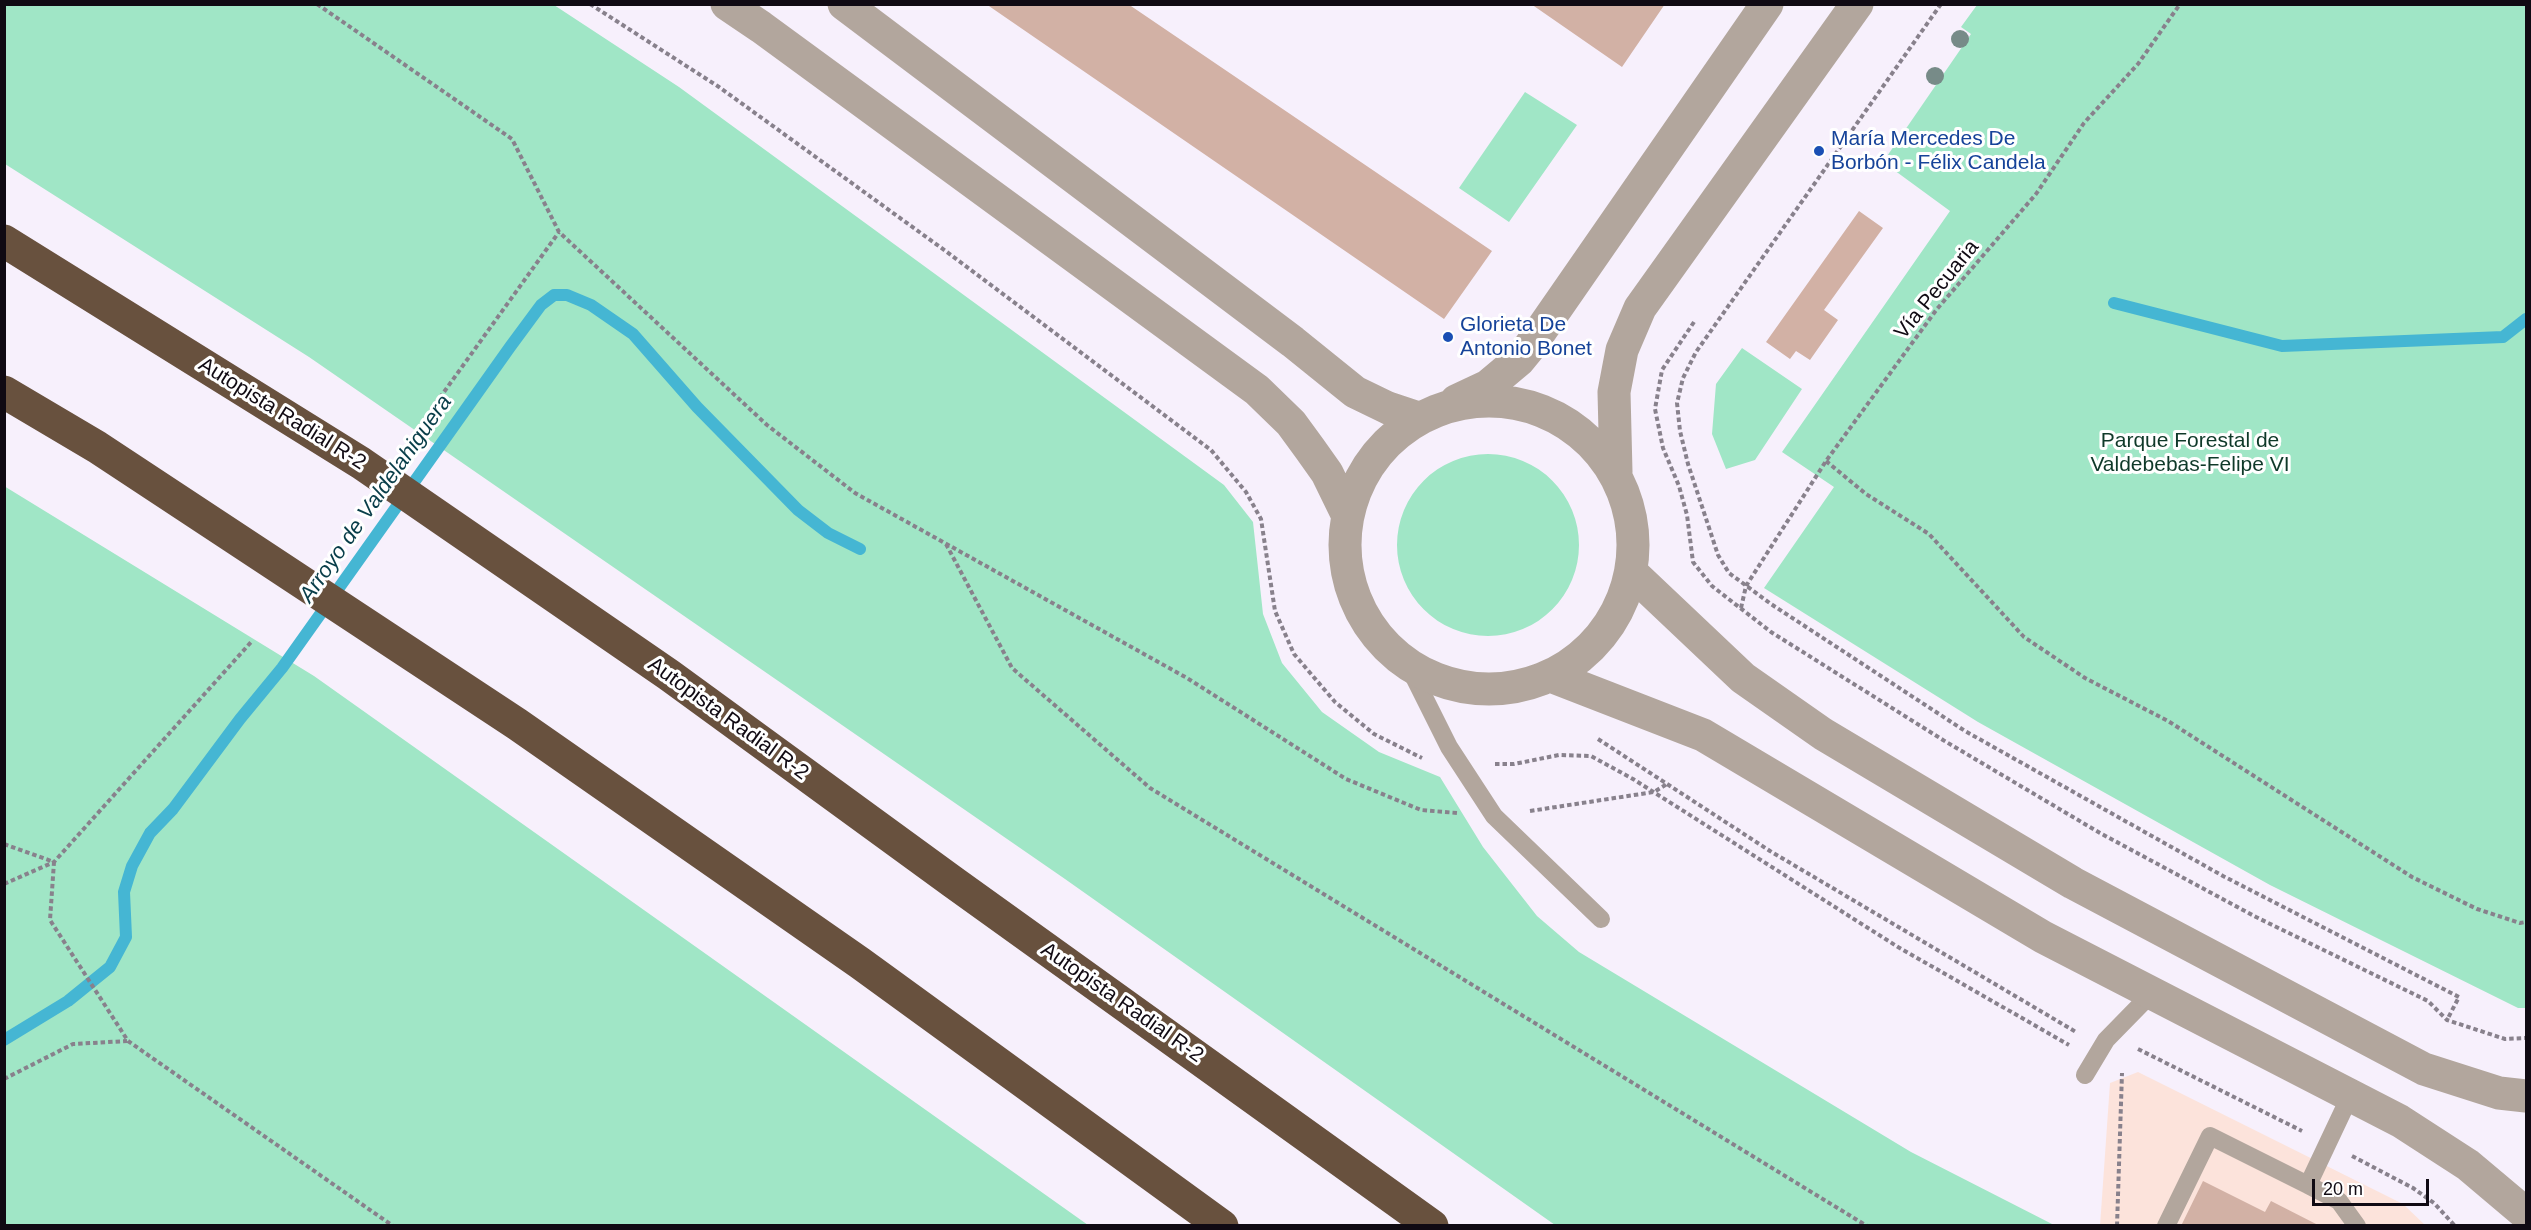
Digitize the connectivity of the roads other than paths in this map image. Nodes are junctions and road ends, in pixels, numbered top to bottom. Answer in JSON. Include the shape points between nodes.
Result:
{"nodes":[{"id":1,"x":727,"y":4,"type":"edge"},
{"id":2,"x":843,"y":4,"type":"edge"},
{"id":3,"x":1767,"y":4,"type":"edge"},
{"id":4,"x":1857,"y":4,"type":"edge"},
{"id":5,"x":4,"y":241,"type":"edge"},
{"id":6,"x":4,"y":392,"type":"edge"},
{"id":7,"x":1449,"y":405,"type":"junction"},
{"id":8,"x":1418,"y":418,"type":"junction"},
{"id":9,"x":1616,"y":472,"type":"junction"},
{"id":10,"x":1347,"y":514,"type":"junction"},
{"id":11,"x":1632,"y":573,"type":"junction"},
{"id":12,"x":1407,"y":663,"type":"junction"},
{"id":13,"x":1551,"y":676,"type":"junction"},
{"id":14,"x":1601,"y":919,"type":"dead end"},
{"id":15,"x":2152,"y":993,"type":"junction"},
{"id":16,"x":2085,"y":1075,"type":"dead end"},
{"id":17,"x":2350,"y":1096,"type":"junction"},
{"id":18,"x":2526,"y":1096,"type":"edge"},
{"id":19,"x":2308,"y":1185,"type":"junction"},
{"id":20,"x":2526,"y":1214,"type":"edge"},
{"id":21,"x":1222,"y":1226,"type":"edge"},
{"id":22,"x":1432,"y":1226,"type":"edge"},
{"id":23,"x":2166,"y":1226,"type":"edge"},
{"id":24,"x":2357,"y":1226,"type":"edge"}],
"edges":[{"from":1,"to":10,"type":"street","via":[[1257,390],[1311,449]]},
{"from":2,"to":8,"type":"street","via":[[1354,392]]},
{"from":3,"to":7,"type":"street","via":[[1528,349],[1488,386]]},
{"from":4,"to":9,"type":"street","via":[[1640,308],[1622,350],[1614,392]]},
{"from":5,"to":22,"type":"highway","name":"Autopista Radial R-2","via":[[351,457],[669,675]]},
{"from":6,"to":21,"type":"highway","via":[[97,447],[517,724],[860,963]]},
{"from":7,"to":8,"type":"street"},
{"from":7,"to":9,"type":"street","via":[[1493,403],[1537,411],[1581,434]]},
{"from":8,"to":10,"type":"street","via":[[1379,451],[1361,476]]},
{"from":9,"to":11,"type":"street","via":[[1634,529]]},
{"from":10,"to":12,"type":"street","via":[[1345,556],[1355,597],[1376,634]]},
{"from":11,"to":13,"type":"street","via":[[1616,615],[1588,650]]},
{"from":11,"to":18,"type":"street","via":[[1743,678],[1778,703],[1823,734],[2073,883],[2424,1069],[2499,1093]]},
{"from":12,"to":13,"type":"street","via":[[1445,682],[1481,689],[1517,687]]},
{"from":12,"to":14,"type":"lane","via":[[1460,764],[1494,816]]},
{"from":13,"to":15,"type":"street","via":[[1704,735],[2043,937]]},
{"from":15,"to":16,"type":"lane","via":[[2106,1040]]},
{"from":15,"to":17,"type":"street"},
{"from":17,"to":19,"type":"lane"},
{"from":17,"to":20,"type":"street","via":[[2400,1121],[2468,1165]]},
{"from":19,"to":23,"type":"lane","via":[[2210,1136]]},
{"from":19,"to":24,"type":"lane","via":[[2339,1201]]}]}
